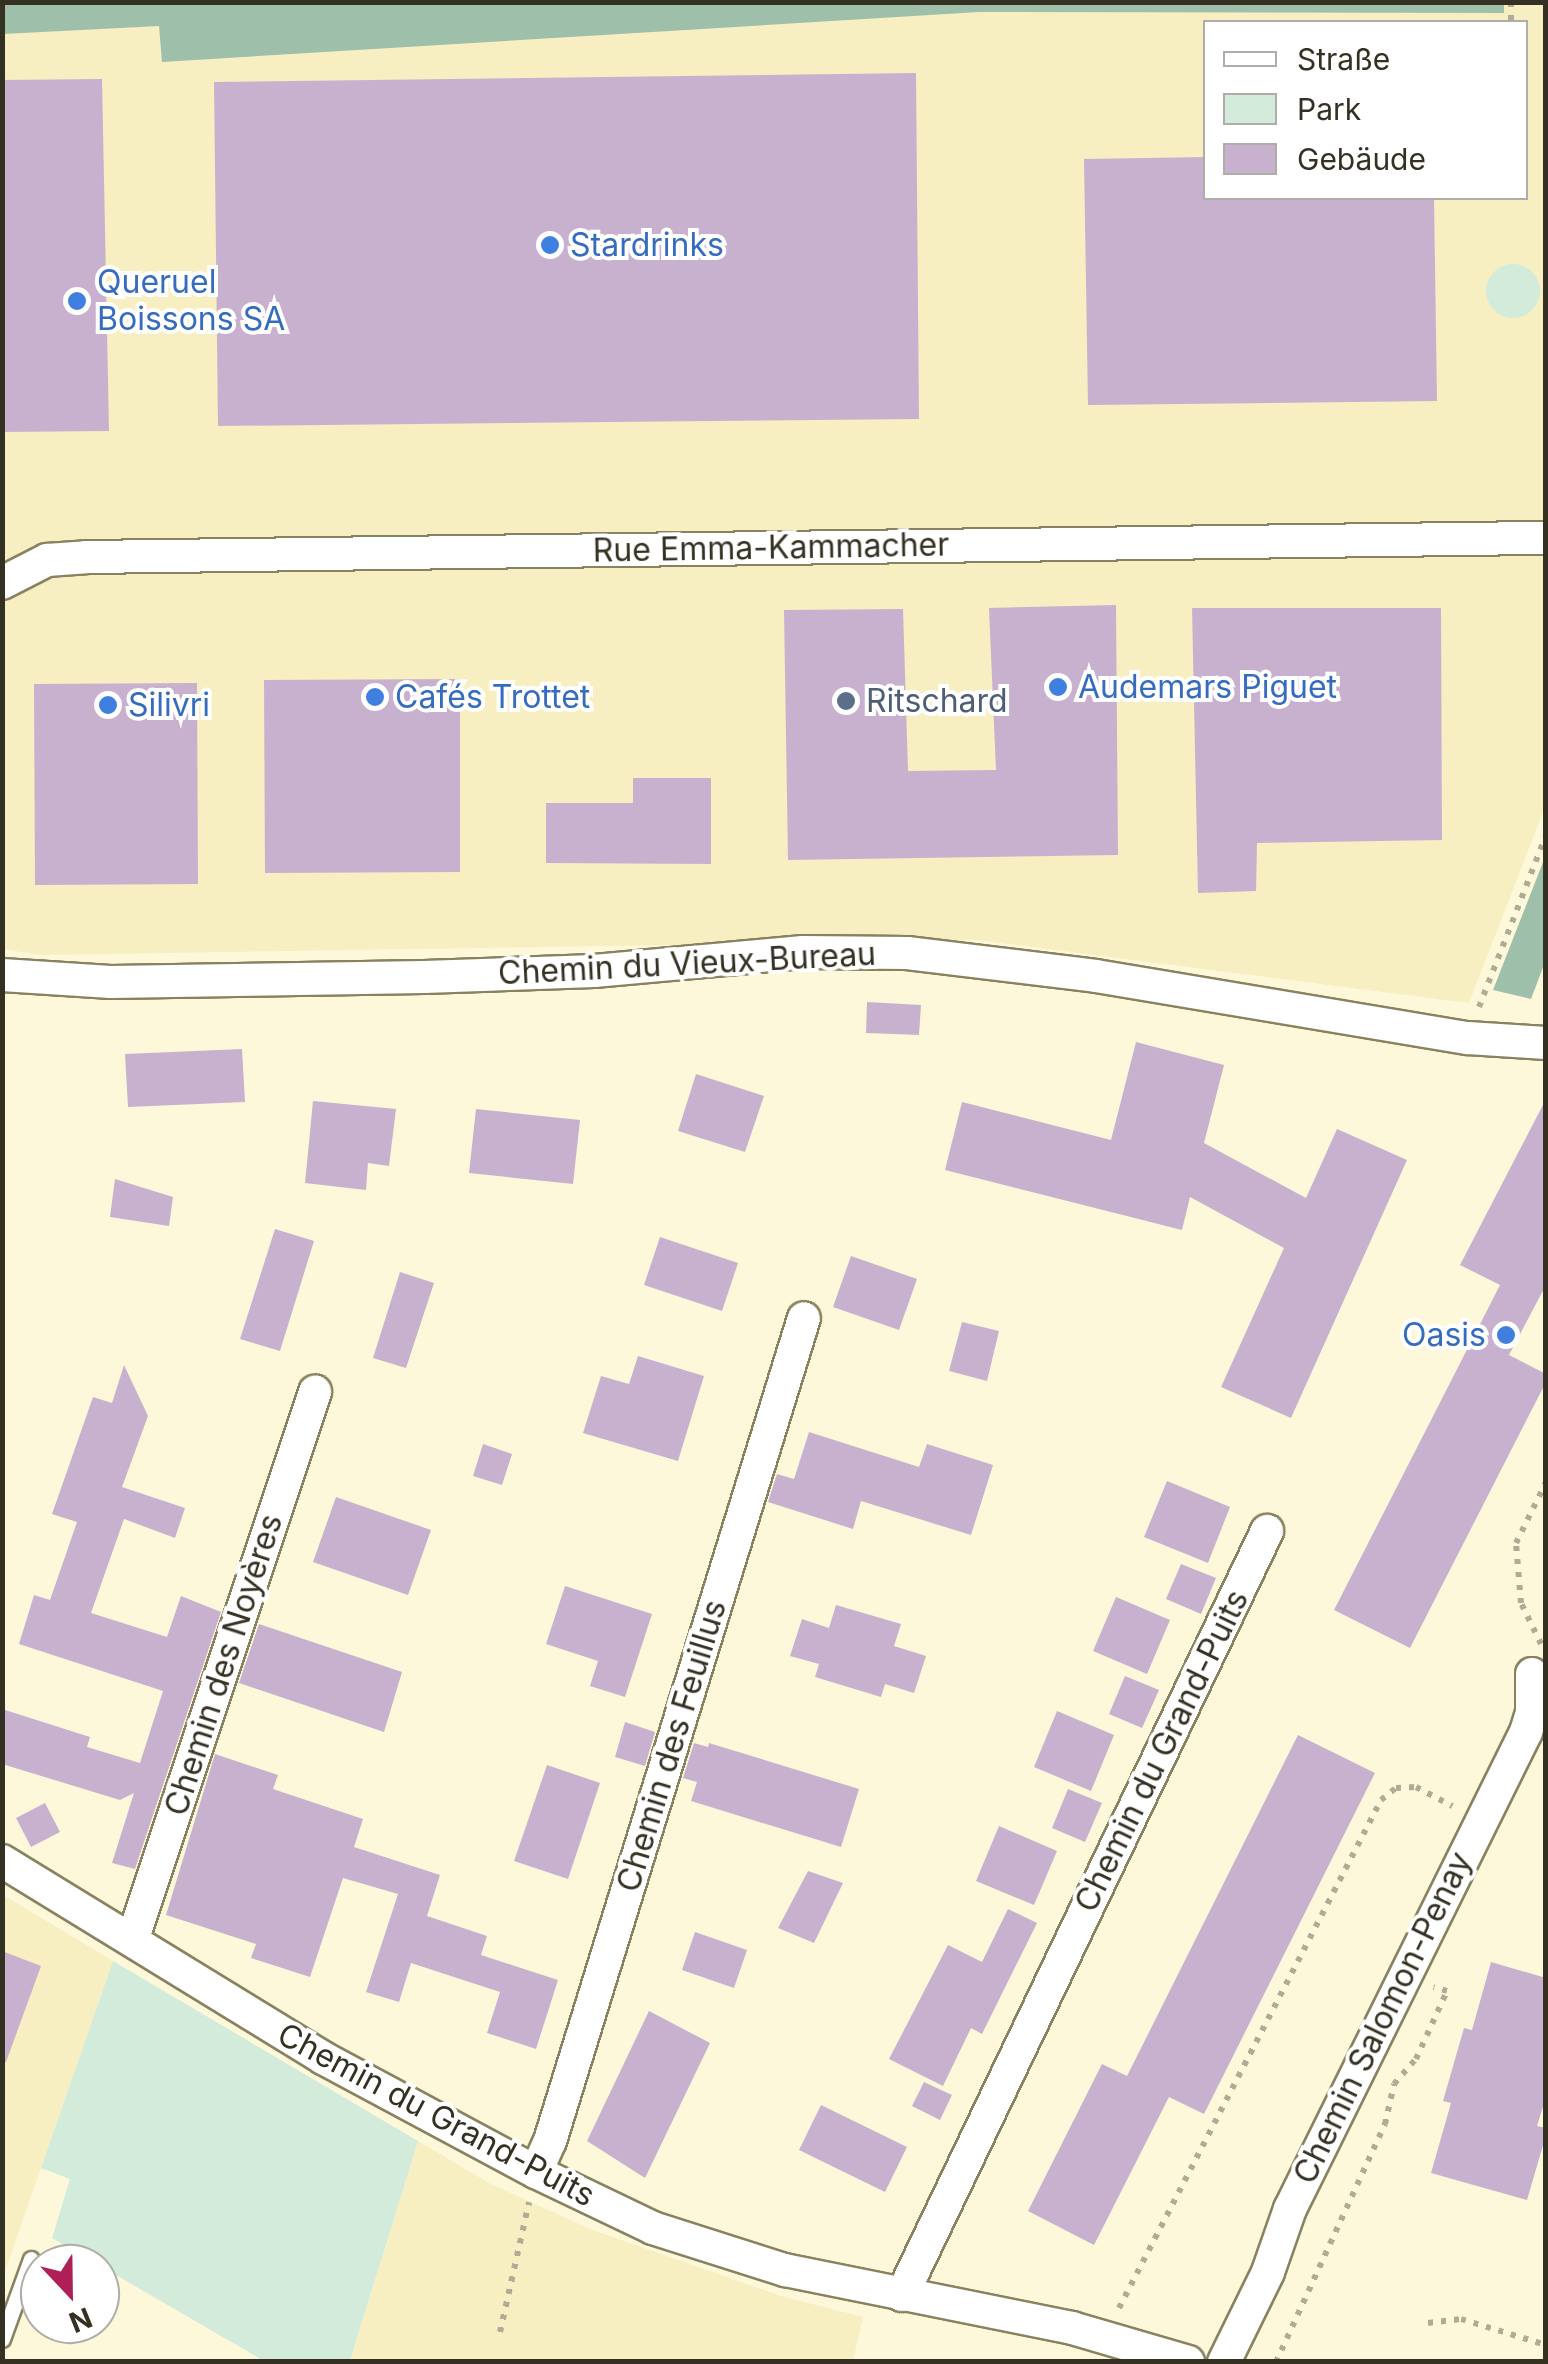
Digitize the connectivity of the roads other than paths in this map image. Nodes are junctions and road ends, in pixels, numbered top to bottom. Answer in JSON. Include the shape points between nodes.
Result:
{"nodes":[{"id":1,"x":1546,"y":538,"type":"edge"},
{"id":2,"x":2,"y":584,"type":"edge"},
{"id":3,"x":2,"y":975,"type":"edge"},
{"id":4,"x":1546,"y":1043,"type":"edge"},
{"id":5,"x":804,"y":1318,"type":"dead end"},
{"id":6,"x":315,"y":1392,"type":"dead end"},
{"id":7,"x":1267,"y":1531,"type":"dead end"},
{"id":8,"x":1532,"y":1674,"type":"road end"},
{"id":9,"x":2,"y":1860,"type":"edge"},
{"id":10,"x":133,"y":1938,"type":"junction"},
{"id":11,"x":533,"y":2184,"type":"junction"},
{"id":12,"x":20,"y":2289,"type":"edge"},
{"id":13,"x":902,"y":2295,"type":"junction"},
{"id":14,"x":2,"y":2339,"type":"edge"},
{"id":15,"x":1188,"y":2362,"type":"edge"},
{"id":16,"x":1224,"y":2362,"type":"edge"}],
"edges":[{"from":1,"to":2,"type":"street","name":"Rue Emma-Kammacher","via":[[86,556],[47,560]]},
{"from":3,"to":4,"type":"street","name":"Chemin du Vieux-Bureau","via":[[111,982],[424,978],[803,952],[908,954],[1096,976],[1468,1038]]},
{"from":5,"to":11,"type":"street","name":"Chemin des Feuillus"},
{"from":6,"to":10,"type":"street","name":"Chemin des Noyères"},
{"from":7,"to":13,"type":"street","name":"Chemin du Grand-Puits"},
{"from":8,"to":16,"type":"street","name":"Chemin Salomon-Penay","via":[[1526,1732],[1290,2209]]},
{"from":9,"to":10,"type":"street","name":"Chemin du Grand-Puits"},
{"from":10,"to":11,"type":"street","name":"Chemin du Grand-Puits"},
{"from":11,"to":13,"type":"street","name":"Chemin du Grand-Puits","via":[[727,2255]]},
{"from":12,"to":14,"type":"lane"},
{"from":13,"to":15,"type":"street","name":"Chemin du Grand-Puits","via":[[1072,2328]]}]}
